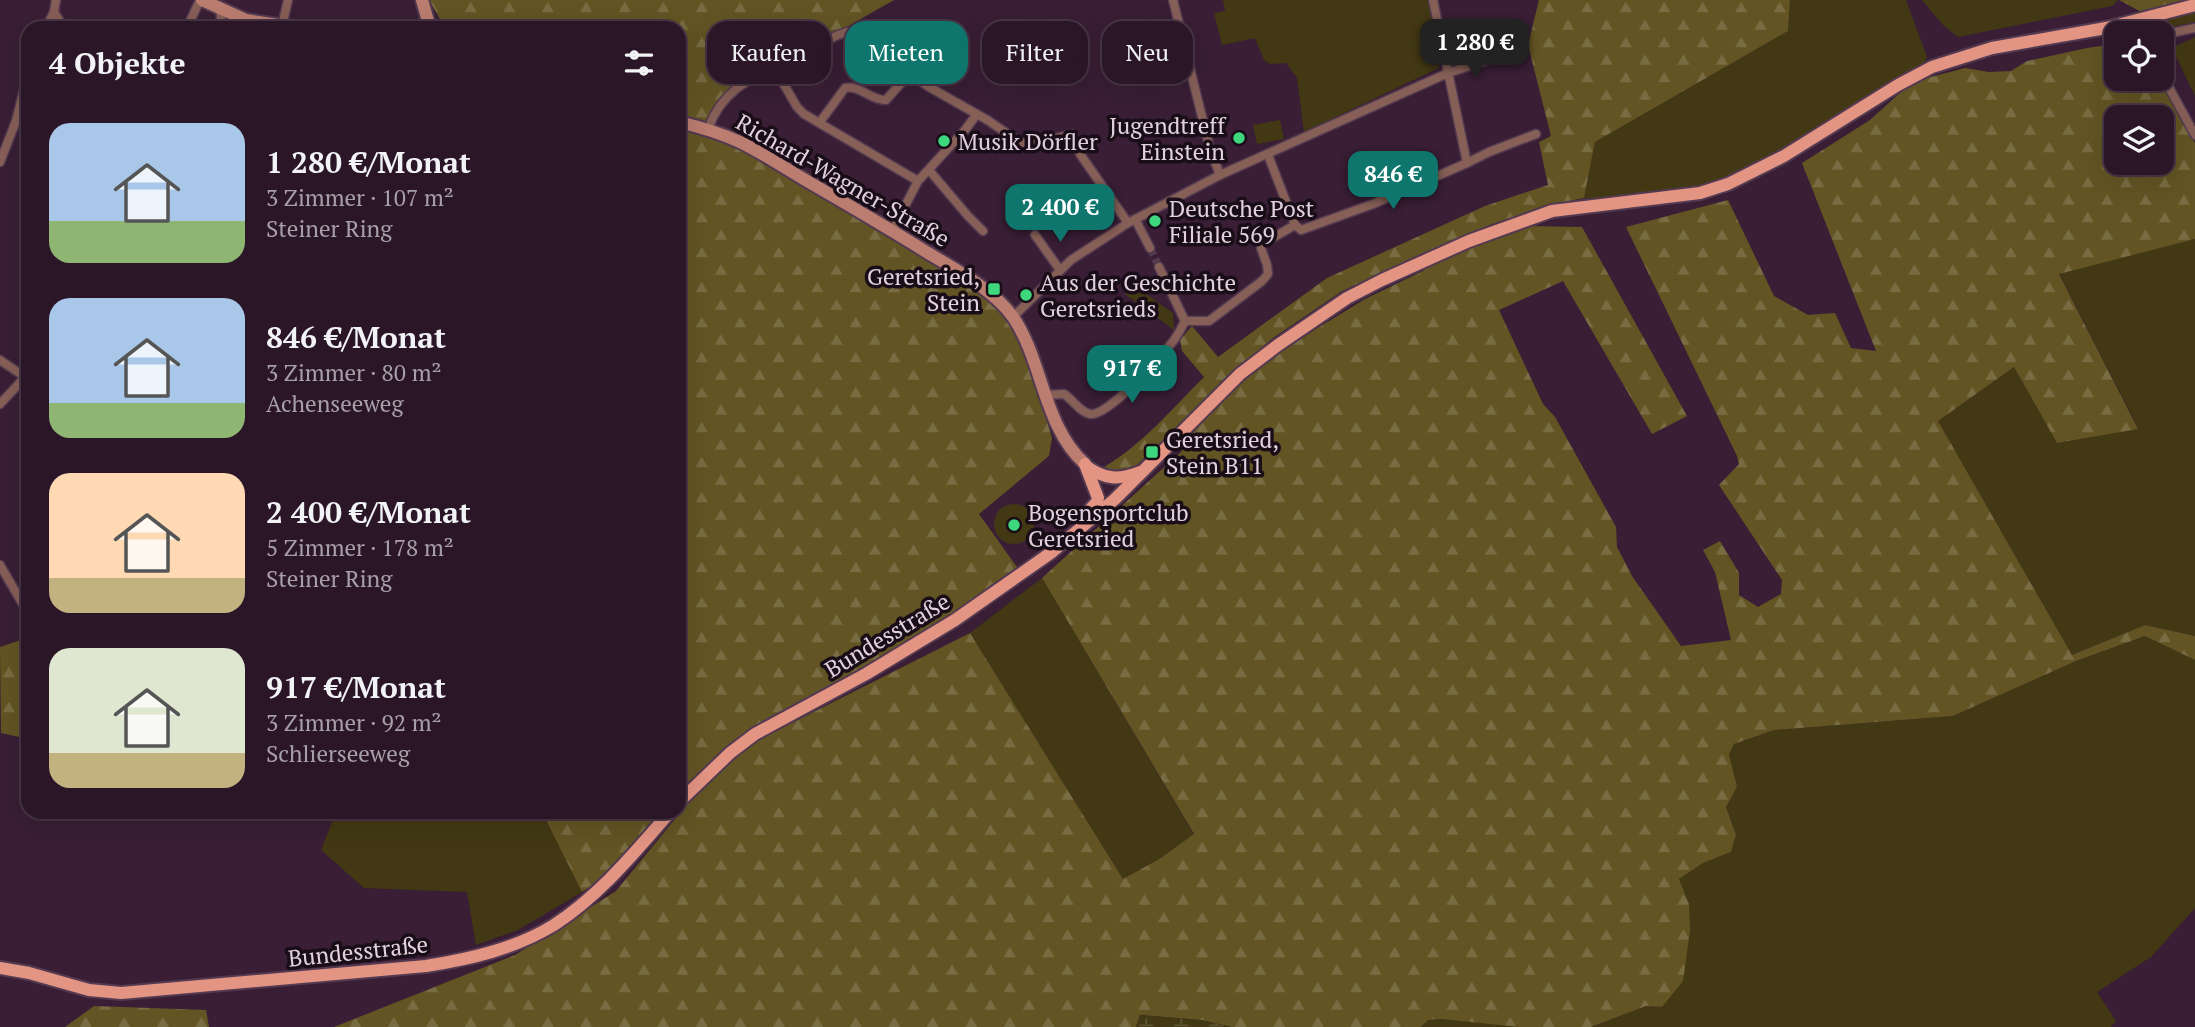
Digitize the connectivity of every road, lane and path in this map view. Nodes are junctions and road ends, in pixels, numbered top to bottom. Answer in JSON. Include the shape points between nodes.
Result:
{"nodes":[{"id":1,"x":57,"y":0,"type":"edge"},
{"id":2,"x":201,"y":0,"type":"edge"},
{"id":3,"x":288,"y":0,"type":"edge"},
{"id":4,"x":1172,"y":0,"type":"edge"},
{"id":5,"x":1433,"y":0,"type":"edge"},
{"id":6,"x":424,"y":5,"type":"edge"},
{"id":7,"x":2195,"y":5,"type":"edge"},
{"id":8,"x":220,"y":8,"type":"junction"},
{"id":9,"x":54,"y":12,"type":"junction"},
{"id":10,"x":2134,"y":20,"type":"joint"},
{"id":11,"x":50,"y":21,"type":"edge"},
{"id":12,"x":60,"y":21,"type":"edge"},
{"id":13,"x":190,"y":21,"type":"edge"},
{"id":14,"x":221,"y":21,"type":"edge"},
{"id":15,"x":252,"y":21,"type":"edge"},
{"id":16,"x":283,"y":21,"type":"edge"},
{"id":17,"x":433,"y":21,"type":"edge"},
{"id":18,"x":2195,"y":28,"type":"edge"},
{"id":19,"x":2174,"y":32,"type":"edge"},
{"id":20,"x":1494,"y":58,"type":"dead end"},
{"id":21,"x":1448,"y":73,"type":"junction"},
{"id":22,"x":743,"y":84,"type":"edge"},
{"id":23,"x":784,"y":84,"type":"edge"},
{"id":24,"x":900,"y":84,"type":"edge"},
{"id":25,"x":928,"y":84,"type":"edge"},
{"id":26,"x":2171,"y":91,"type":"edge"},
{"id":27,"x":21,"y":101,"type":"edge"},
{"id":28,"x":977,"y":114,"type":"junction"},
{"id":29,"x":820,"y":122,"type":"junction"},
{"id":30,"x":686,"y":124,"type":"edge"},
{"id":31,"x":708,"y":129,"type":"junction"},
{"id":32,"x":1536,"y":134,"type":"dead end"},
{"id":33,"x":2195,"y":135,"type":"edge"},
{"id":34,"x":1268,"y":155,"type":"junction"},
{"id":35,"x":0,"y":162,"type":"edge"},
{"id":36,"x":1467,"y":163,"type":"junction"},
{"id":37,"x":929,"y":170,"type":"junction"},
{"id":38,"x":1220,"y":175,"type":"junction"},
{"id":39,"x":918,"y":181,"type":"junction"},
{"id":40,"x":1131,"y":221,"type":"junction"},
{"id":41,"x":1295,"y":225,"type":"junction"},
{"id":42,"x":893,"y":229,"type":"junction"},
{"id":43,"x":983,"y":231,"type":"dead end"},
{"id":44,"x":1035,"y":235,"type":"dead end"},
{"id":45,"x":1150,"y":248,"type":"tunnel mouth"},
{"id":46,"x":1159,"y":267,"type":"tunnel mouth"},
{"id":47,"x":1060,"y":270,"type":"junction"},
{"id":48,"x":1013,"y":317,"type":"junction"},
{"id":49,"x":1185,"y":321,"type":"junction"},
{"id":50,"x":0,"y":360,"type":"edge"},
{"id":51,"x":21,"y":373,"type":"edge"},
{"id":52,"x":21,"y":383,"type":"edge"},
{"id":53,"x":1044,"y":395,"type":"junction"},
{"id":54,"x":0,"y":404,"type":"edge"},
{"id":55,"x":1085,"y":464,"type":"junction"},
{"id":56,"x":1144,"y":471,"type":"junction"},
{"id":57,"x":1115,"y":499,"type":"junction"},
{"id":58,"x":1062,"y":545,"type":"junction"},
{"id":59,"x":0,"y":565,"type":"edge"},
{"id":60,"x":21,"y":601,"type":"edge"},
{"id":61,"x":686,"y":795,"type":"edge"},
{"id":62,"x":664,"y":819,"type":"edge"},
{"id":63,"x":0,"y":968,"type":"edge"}],
"edges":[{"from":1,"to":9,"type":"street"},
{"from":2,"to":8,"type":"street"},
{"from":2,"to":13,"type":"street"},
{"from":3,"to":16,"type":"street"},
{"from":4,"to":38,"type":"street"},
{"from":5,"to":21,"type":"street"},
{"from":6,"to":17,"type":"street"},
{"from":7,"to":10,"type":"main road","name":"Bundesstraße"},
{"from":8,"to":14,"type":"street"},
{"from":8,"to":15,"type":"street"},
{"from":9,"to":11,"type":"street"},
{"from":9,"to":12,"type":"street"},
{"from":10,"to":56,"type":"main road","name":"Bundesstraße","via":[[1992,48],[1932,67],[1784,156],[1728,184],[1700,193],[1552,211],[1382,280],[1347,298],[1240,374]]},
{"from":18,"to":19,"type":"street"},
{"from":20,"to":21,"type":"street"},
{"from":21,"to":34,"type":"street"},
{"from":21,"to":36,"type":"street"},
{"from":22,"to":31,"type":"street","via":[[724,99]]},
{"from":23,"to":29,"type":"street","via":[[797,107]]},
{"from":24,"to":29,"type":"street","via":[[886,100],[845,88]]},
{"from":25,"to":28,"type":"street"},
{"from":26,"to":33,"type":"street"},
{"from":27,"to":35,"type":"street"},
{"from":28,"to":37,"type":"street"},
{"from":28,"to":40,"type":"street","via":[[1028,145],[1073,134],[1080,154]]},
{"from":29,"to":39,"type":"street"},
{"from":30,"to":31,"type":"street","name":"Richard-Wagner-Straße"},
{"from":31,"to":42,"type":"street","name":"Richard-Wagner-Straße","via":[[741,142]]},
{"from":32,"to":36,"type":"street"},
{"from":34,"to":38,"type":"street"},
{"from":34,"to":41,"type":"street"},
{"from":36,"to":41,"type":"street","via":[[1301,230]]},
{"from":37,"to":39,"type":"street"},
{"from":37,"to":43,"type":"street"},
{"from":38,"to":40,"type":"street"},
{"from":39,"to":42,"type":"street"},
{"from":40,"to":45,"type":"street"},
{"from":40,"to":47,"type":"street"},
{"from":41,"to":49,"type":"street","via":[[1262,244],[1268,274],[1262,282],[1209,321]]},
{"from":42,"to":48,"type":"street","name":"Richard-Wagner-Straße","via":[[967,276]]},
{"from":44,"to":47,"type":"street"},
{"from":46,"to":49,"type":"street"},
{"from":47,"to":48,"type":"street"},
{"from":48,"to":53,"type":"street","name":"Richard-Wagner-Straße"},
{"from":49,"to":53,"type":"street","via":[[1171,345],[1100,412],[1086,413],[1064,394]]},
{"from":50,"to":51,"type":"street"},
{"from":52,"to":54,"type":"street"},
{"from":53,"to":55,"type":"street","name":"Richard-Wagner-Straße"},
{"from":55,"to":56,"type":"main road","via":[[1109,478]]},
{"from":55,"to":57,"type":"main road"},
{"from":55,"to":58,"type":"main road","via":[[1098,492],[1097,502],[1071,527]]},
{"from":56,"to":57,"type":"main road","name":"Bundesstraße"},
{"from":57,"to":58,"type":"main road","name":"Bundesstraße"},
{"from":58,"to":61,"type":"main road","name":"Bundesstraße","via":[[955,620],[755,734]]},
{"from":59,"to":60,"type":"street"},
{"from":62,"to":63,"type":"main road","name":"Bundesstraße","via":[[612,878],[553,925],[501,949],[460,960],[426,967],[121,993],[89,990]]}]}
